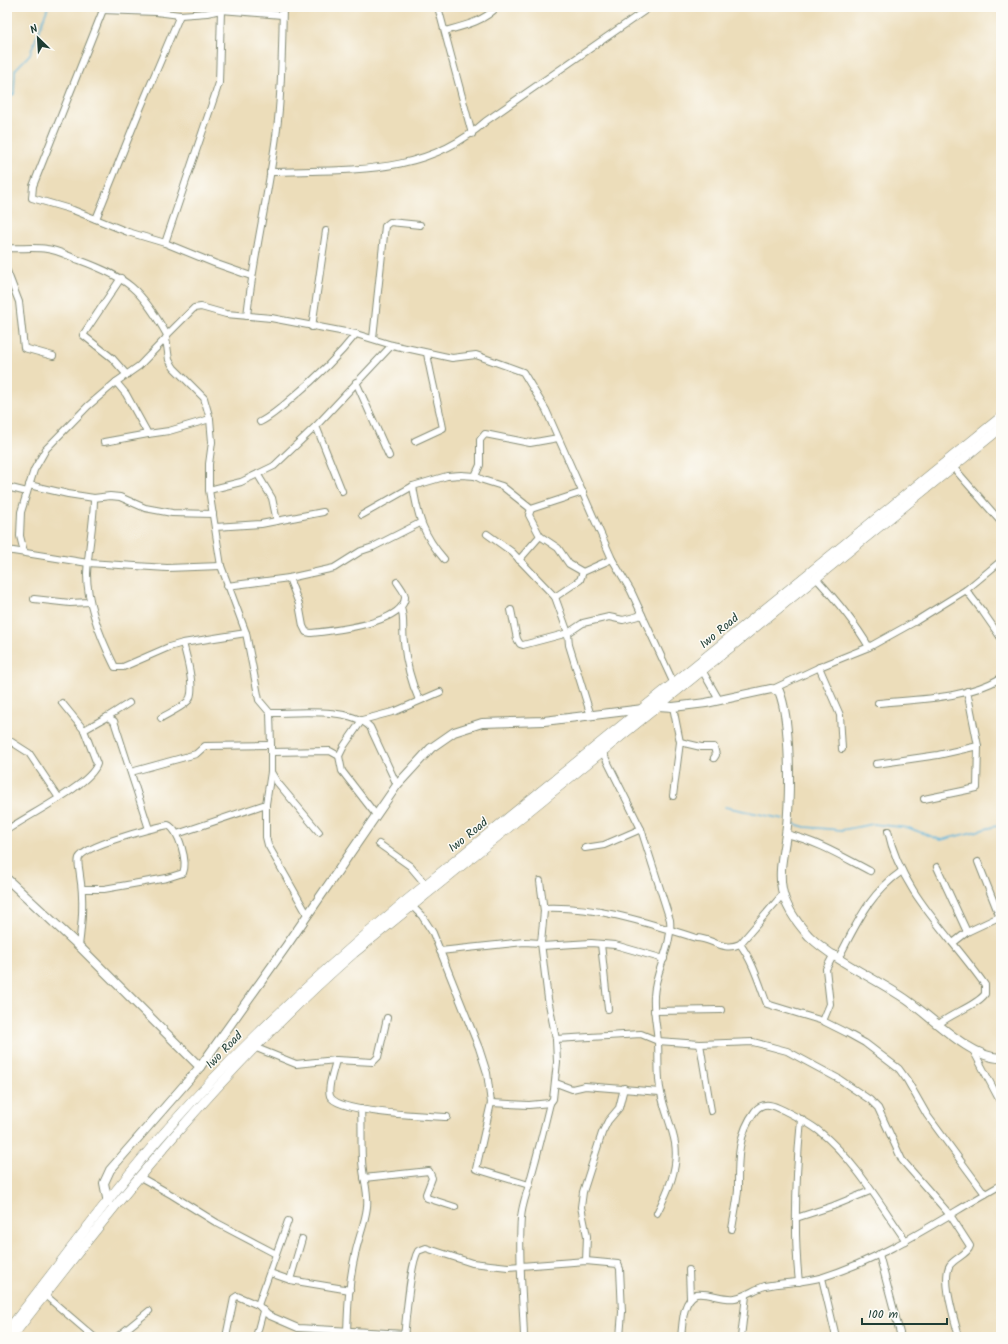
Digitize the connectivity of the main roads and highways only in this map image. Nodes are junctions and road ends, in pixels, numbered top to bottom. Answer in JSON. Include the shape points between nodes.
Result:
{"nodes":[{"id":1,"x":1001,"y":417,"type":"edge"},
{"id":2,"x":1001,"y":428,"type":"edge"},
{"id":3,"x":482,"y":844,"type":"junction"},
{"id":4,"x":72,"y":1254,"type":"junction"},
{"id":5,"x":7,"y":1331,"type":"edge"},
{"id":6,"x":12,"y":1337,"type":"edge"}],
"edges":[{"from":1,"to":3,"type":"main road","name":"Iwo Road","via":[[644,708]]},
{"from":2,"to":3,"type":"main road","name":"Iwo Road","via":[[602,751]]},
{"from":3,"to":4,"type":"main road","name":"Iwo Road","via":[[319,983],[254,1047]]},
{"from":3,"to":4,"type":"main road","name":"Iwo Road","via":[[426,885],[350,947],[254,1036],[169,1127],[108,1203]]},
{"from":4,"to":5,"type":"main road","name":"Iwo Road"},
{"from":4,"to":6,"type":"main road","name":"Iwo Road"}]}
